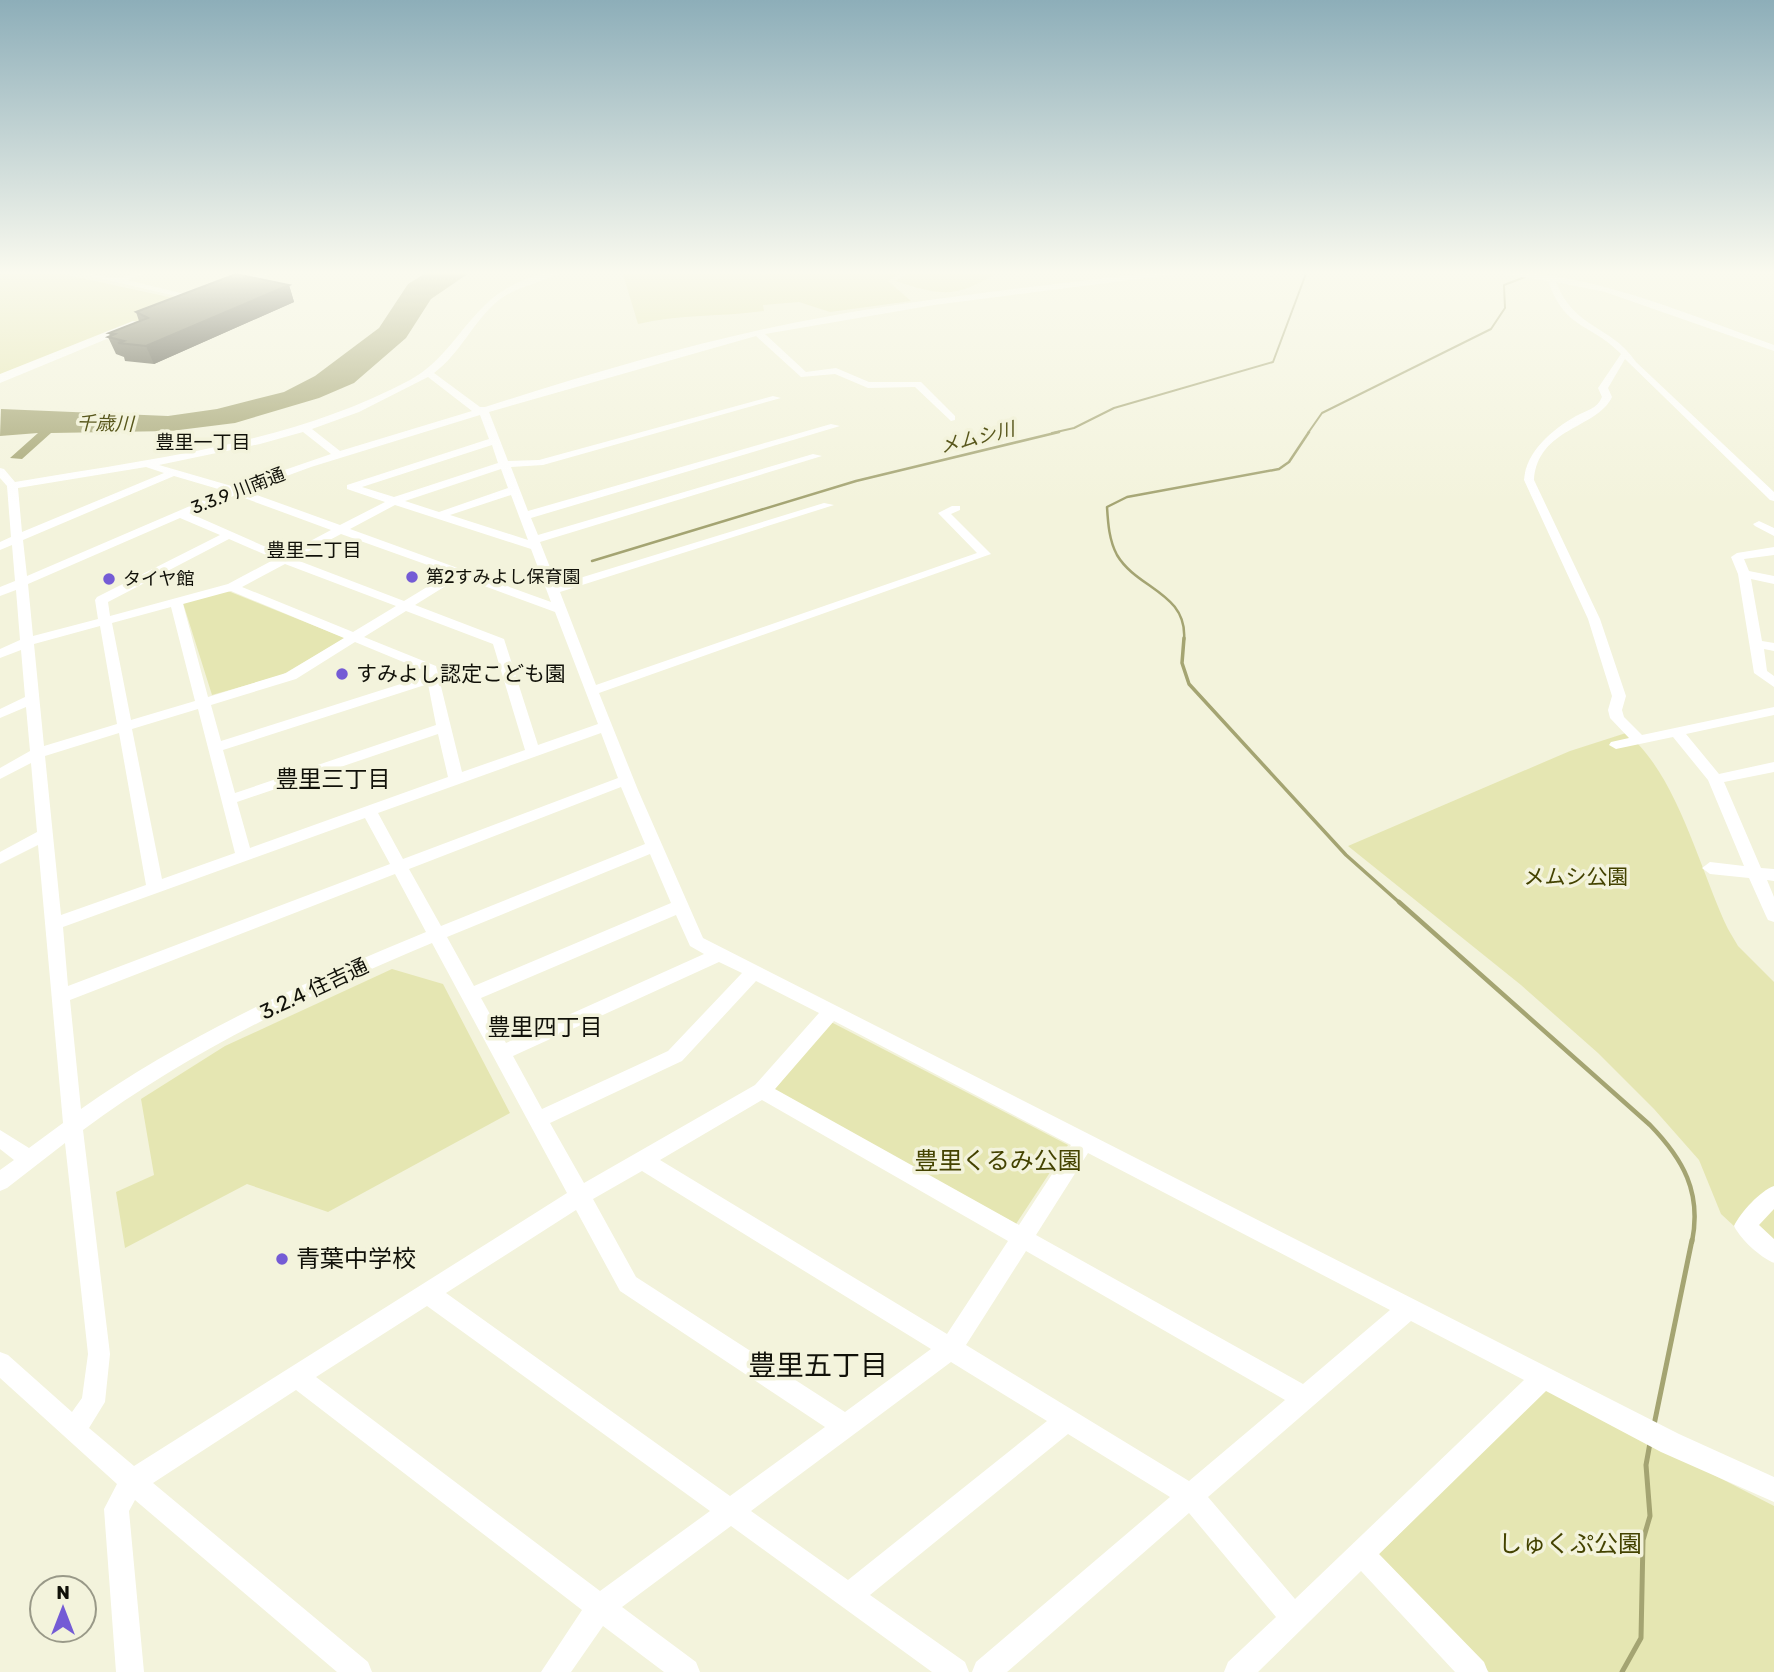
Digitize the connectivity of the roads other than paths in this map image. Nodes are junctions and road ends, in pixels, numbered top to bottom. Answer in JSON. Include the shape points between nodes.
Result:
{"nodes":[{"id":1,"x":75,"y":349,"type":"edge"},
{"id":2,"x":453,"y":349,"type":"edge"},
{"id":3,"x":700,"y":349,"type":"edge"},
{"id":4,"x":776,"y":349,"type":"edge"},
{"id":5,"x":1622,"y":349,"type":"edge"},
{"id":6,"x":1627,"y":355,"type":"junction"},
{"id":7,"x":428,"y":373,"type":"junction"},
{"id":8,"x":0,"y":379,"type":"edge"},
{"id":9,"x":776,"y":398,"type":"dead end"},
{"id":10,"x":481,"y":410,"type":"junction"},
{"id":11,"x":951,"y":418,"type":"dead end"},
{"id":12,"x":835,"y":426,"type":"dead end"},
{"id":13,"x":306,"y":429,"type":"junction"},
{"id":14,"x":495,"y":440,"type":"junction"},
{"id":15,"x":337,"y":454,"type":"junction"},
{"id":16,"x":817,"y":456,"type":"dead end"},
{"id":17,"x":505,"y":464,"type":"junction"},
{"id":18,"x":145,"y":465,"type":"junction"},
{"id":19,"x":0,"y":471,"type":"edge"},
{"id":20,"x":173,"y":473,"type":"junction"},
{"id":21,"x":514,"y":490,"type":"junction"},
{"id":22,"x":8,"y":491,"type":"edge"},
{"id":23,"x":236,"y":491,"type":"junction"},
{"id":24,"x":1774,"y":498,"type":"edge"},
{"id":25,"x":394,"y":502,"type":"junction"},
{"id":26,"x":828,"y":505,"type":"dead end"},
{"id":27,"x":956,"y":508,"type":"dead end"},
{"id":28,"x":180,"y":513,"type":"junction"},
{"id":29,"x":437,"y":516,"type":"junction"},
{"id":30,"x":524,"y":516,"type":"junction"},
{"id":31,"x":1759,"y":524,"type":"dead end"},
{"id":32,"x":340,"y":529,"type":"junction"},
{"id":33,"x":1774,"y":533,"type":"edge"},
{"id":34,"x":229,"y":535,"type":"junction"},
{"id":35,"x":17,"y":538,"type":"junction"},
{"id":36,"x":535,"y":543,"type":"junction"},
{"id":37,"x":0,"y":546,"type":"edge"},
{"id":38,"x":1774,"y":551,"type":"edge"},
{"id":39,"x":284,"y":559,"type":"junction"},
{"id":40,"x":459,"y":572,"type":"junction"},
{"id":41,"x":1744,"y":574,"type":"junction"},
{"id":42,"x":1774,"y":580,"type":"edge"},
{"id":43,"x":22,"y":583,"type":"junction"},
{"id":44,"x":232,"y":587,"type":"junction"},
{"id":45,"x":553,"y":590,"type":"junction"},
{"id":46,"x":0,"y":592,"type":"edge"},
{"id":47,"x":176,"y":602,"type":"junction"},
{"id":48,"x":405,"y":606,"type":"junction"},
{"id":49,"x":561,"y":610,"type":"junction"},
{"id":50,"x":105,"y":621,"type":"junction"},
{"id":51,"x":355,"y":636,"type":"junction"},
{"id":52,"x":27,"y":642,"type":"junction"},
{"id":53,"x":1756,"y":644,"type":"junction"},
{"id":54,"x":1774,"y":647,"type":"edge"},
{"id":55,"x":0,"y":654,"type":"edge"},
{"id":56,"x":433,"y":678,"type":"junction"},
{"id":57,"x":1774,"y":683,"type":"edge"},
{"id":58,"x":592,"y":691,"type":"junction"},
{"id":59,"x":33,"y":698,"type":"junction"},
{"id":60,"x":203,"y":703,"type":"junction"},
{"id":61,"x":1774,"y":710,"type":"edge"},
{"id":62,"x":0,"y":714,"type":"edge"},
{"id":63,"x":606,"y":726,"type":"junction"},
{"id":64,"x":124,"y":727,"type":"junction"},
{"id":65,"x":444,"y":727,"type":"junction"},
{"id":66,"x":1675,"y":731,"type":"junction"},
{"id":67,"x":1638,"y":739,"type":"junction"},
{"id":68,"x":1616,"y":745,"type":"dead end"},
{"id":69,"x":215,"y":748,"type":"junction"},
{"id":70,"x":38,"y":753,"type":"junction"},
{"id":71,"x":533,"y":753,"type":"junction"},
{"id":72,"x":1774,"y":767,"type":"edge"},
{"id":73,"x":0,"y":774,"type":"edge"},
{"id":74,"x":1715,"y":779,"type":"junction"},
{"id":75,"x":456,"y":780,"type":"junction"},
{"id":76,"x":626,"y":780,"type":"junction"},
{"id":77,"x":229,"y":800,"type":"junction"},
{"id":78,"x":369,"y":811,"type":"junction"},
{"id":79,"x":46,"y":834,"type":"junction"},
{"id":80,"x":655,"y":846,"type":"junction"},
{"id":81,"x":2,"y":854,"type":"edge"},
{"id":82,"x":244,"y":856,"type":"junction"},
{"id":83,"x":401,"y":867,"type":"junction"},
{"id":84,"x":1710,"y":868,"type":"dead end"},
{"id":85,"x":1756,"y":873,"type":"junction"},
{"id":86,"x":1774,"y":876,"type":"edge"},
{"id":87,"x":155,"y":888,"type":"junction"},
{"id":88,"x":678,"y":906,"type":"junction"},
{"id":89,"x":1774,"y":916,"type":"edge"},
{"id":90,"x":54,"y":924,"type":"junction"},
{"id":91,"x":438,"y":935,"type":"junction"},
{"id":92,"x":717,"y":955,"type":"junction"},
{"id":93,"x":753,"y":973,"type":"junction"},
{"id":94,"x":471,"y":995,"type":"junction"},
{"id":95,"x":61,"y":996,"type":"junction"},
{"id":96,"x":831,"y":1012,"type":"junction"},
{"id":97,"x":502,"y":1053,"type":"junction"},
{"id":98,"x":762,"y":1091,"type":"junction"},
{"id":99,"x":538,"y":1119,"type":"junction"},
{"id":100,"x":73,"y":1128,"type":"junction"},
{"id":101,"x":0,"y":1138,"type":"edge"},
{"id":102,"x":1083,"y":1144,"type":"junction"},
{"id":103,"x":29,"y":1160,"type":"junction"},
{"id":104,"x":642,"y":1160,"type":"junction"},
{"id":105,"x":0,"y":1182,"type":"edge"},
{"id":106,"x":1774,"y":1195,"type":"edge"},
{"id":107,"x":580,"y":1196,"type":"junction"},
{"id":108,"x":1023,"y":1236,"type":"junction"},
{"id":109,"x":1774,"y":1254,"type":"edge"},
{"id":110,"x":429,"y":1294,"type":"junction"},
{"id":111,"x":1408,"y":1309,"type":"junction"},
{"id":112,"x":951,"y":1348,"type":"junction"},
{"id":113,"x":0,"y":1363,"type":"edge"},
{"id":114,"x":298,"y":1378,"type":"junction"},
{"id":115,"x":1543,"y":1378,"type":"junction"},
{"id":116,"x":1305,"y":1398,"type":"junction"},
{"id":117,"x":1067,"y":1420,"type":"junction"},
{"id":118,"x":845,"y":1426,"type":"junction"},
{"id":119,"x":74,"y":1430,"type":"junction"},
{"id":120,"x":133,"y":1481,"type":"junction"},
{"id":121,"x":1774,"y":1490,"type":"edge"},
{"id":122,"x":1191,"y":1496,"type":"junction"},
{"id":123,"x":732,"y":1509,"type":"junction"},
{"id":124,"x":1361,"y":1553,"type":"junction"},
{"id":125,"x":850,"y":1595,"type":"junction"},
{"id":126,"x":600,"y":1606,"type":"junction"},
{"id":127,"x":1294,"y":1618,"type":"junction"},
{"id":128,"x":130,"y":1672,"type":"edge"},
{"id":129,"x":358,"y":1672,"type":"edge"},
{"id":130,"x":555,"y":1672,"type":"edge"},
{"id":131,"x":686,"y":1672,"type":"edge"},
{"id":132,"x":955,"y":1672,"type":"edge"},
{"id":133,"x":986,"y":1672,"type":"edge"},
{"id":134,"x":1238,"y":1672,"type":"edge"},
{"id":135,"x":1474,"y":1672,"type":"edge"}],
"edges":[{"from":1,"to":8,"type":"highway"},
{"from":2,"to":7,"type":"street"},
{"from":3,"to":10,"type":"street","name":"3.3.9 川南通"},
{"from":4,"to":11,"type":"street","via":[[804,375],[836,371],[868,386],[918,384]]},
{"from":5,"to":6,"type":"street"},
{"from":6,"to":24,"type":"street"},
{"from":6,"to":67,"type":"street","via":[[1603,388],[1607,397],[1602,408],[1577,418],[1561,431],[1528,471],[1594,619],[1619,696],[1618,718]]},
{"from":7,"to":10,"type":"street"},
{"from":7,"to":13,"type":"street"},
{"from":9,"to":17,"type":"street","via":[[539,463]]},
{"from":10,"to":14,"type":"street"},
{"from":10,"to":15,"type":"street","name":"3.3.9 川南通"},
{"from":12,"to":30,"type":"street"},
{"from":13,"to":15,"type":"street"},
{"from":13,"to":18,"type":"street"},
{"from":14,"to":17,"type":"street"},
{"from":14,"to":25,"type":"street","via":[[351,487]]},
{"from":15,"to":23,"type":"street","name":"3.3.9 川南通"},
{"from":16,"to":36,"type":"street"},
{"from":17,"to":21,"type":"street"},
{"from":17,"to":25,"type":"street"},
{"from":18,"to":20,"type":"street"},
{"from":18,"to":22,"type":"street"},
{"from":19,"to":22,"type":"street"},
{"from":20,"to":23,"type":"street"},
{"from":20,"to":35,"type":"street"},
{"from":21,"to":29,"type":"street"},
{"from":21,"to":30,"type":"street"},
{"from":22,"to":35,"type":"street"},
{"from":23,"to":28,"type":"street","name":"3.3.9 川南通"},
{"from":23,"to":32,"type":"street"},
{"from":25,"to":29,"type":"street"},
{"from":25,"to":32,"type":"street"},
{"from":26,"to":45,"type":"street"},
{"from":27,"to":58,"type":"street","via":[[944,513],[985,554]]},
{"from":28,"to":34,"type":"street"},
{"from":28,"to":43,"type":"street","name":"3.3.9 川南通"},
{"from":29,"to":36,"type":"street"},
{"from":30,"to":36,"type":"street"},
{"from":31,"to":33,"type":"street"},
{"from":32,"to":39,"type":"street"},
{"from":32,"to":40,"type":"street"},
{"from":34,"to":39,"type":"street"},
{"from":34,"to":50,"type":"street","via":[[101,600]]},
{"from":35,"to":37,"type":"street"},
{"from":35,"to":43,"type":"street"},
{"from":36,"to":45,"type":"street"},
{"from":38,"to":41,"type":"street","via":[[1737,557]]},
{"from":39,"to":44,"type":"street"},
{"from":39,"to":48,"type":"street"},
{"from":40,"to":48,"type":"street"},
{"from":40,"to":49,"type":"street"},
{"from":41,"to":42,"type":"street"},
{"from":41,"to":53,"type":"street"},
{"from":43,"to":46,"type":"street","name":"3.3.9 川南通"},
{"from":43,"to":52,"type":"street"},
{"from":44,"to":47,"type":"street"},
{"from":44,"to":51,"type":"street"},
{"from":45,"to":49,"type":"street"},
{"from":47,"to":50,"type":"street"},
{"from":47,"to":60,"type":"street"},
{"from":48,"to":51,"type":"street"},
{"from":48,"to":71,"type":"street","via":[[499,642]]},
{"from":49,"to":58,"type":"street"},
{"from":50,"to":52,"type":"street"},
{"from":50,"to":64,"type":"street"},
{"from":51,"to":56,"type":"street","via":[[431,669]]},
{"from":51,"to":60,"type":"street","via":[[291,676]]},
{"from":52,"to":55,"type":"street"},
{"from":52,"to":59,"type":"street"},
{"from":53,"to":54,"type":"street"},
{"from":53,"to":57,"type":"street","via":[[1761,673]]},
{"from":56,"to":65,"type":"street"},
{"from":56,"to":69,"type":"street"},
{"from":58,"to":63,"type":"street"},
{"from":59,"to":62,"type":"street"},
{"from":59,"to":70,"type":"street"},
{"from":60,"to":64,"type":"street"},
{"from":60,"to":69,"type":"street"},
{"from":61,"to":66,"type":"street"},
{"from":63,"to":71,"type":"street"},
{"from":63,"to":76,"type":"street"},
{"from":64,"to":70,"type":"street"},
{"from":64,"to":87,"type":"street"},
{"from":65,"to":75,"type":"street"},
{"from":65,"to":77,"type":"street"},
{"from":66,"to":67,"type":"street"},
{"from":66,"to":74,"type":"street"},
{"from":67,"to":68,"type":"street"},
{"from":69,"to":77,"type":"street"},
{"from":70,"to":73,"type":"street"},
{"from":70,"to":79,"type":"street"},
{"from":71,"to":75,"type":"street"},
{"from":72,"to":74,"type":"street"},
{"from":74,"to":85,"type":"street"},
{"from":75,"to":78,"type":"street"},
{"from":76,"to":80,"type":"street"},
{"from":76,"to":83,"type":"street"},
{"from":77,"to":82,"type":"street"},
{"from":78,"to":82,"type":"street"},
{"from":78,"to":83,"type":"street"},
{"from":79,"to":81,"type":"street"},
{"from":79,"to":90,"type":"street"},
{"from":80,"to":88,"type":"street"},
{"from":80,"to":91,"type":"street","name":"3.2.4 住吉通"},
{"from":82,"to":87,"type":"street"},
{"from":83,"to":91,"type":"street"},
{"from":83,"to":95,"type":"street"},
{"from":84,"to":85,"type":"street"},
{"from":85,"to":86,"type":"street"},
{"from":85,"to":89,"type":"street"},
{"from":87,"to":90,"type":"street"},
{"from":88,"to":92,"type":"street","via":[[696,942]]},
{"from":88,"to":94,"type":"street"},
{"from":90,"to":95,"type":"street"},
{"from":91,"to":94,"type":"street"},
{"from":91,"to":100,"type":"street","name":"3.2.4 住吉通","via":[[232,1028],[155,1071]]},
{"from":92,"to":93,"type":"street"},
{"from":92,"to":97,"type":"street"},
{"from":93,"to":96,"type":"street"},
{"from":93,"to":99,"type":"street","via":[[675,1056]]},
{"from":94,"to":97,"type":"street"},
{"from":95,"to":100,"type":"street"},
{"from":96,"to":98,"type":"street"},
{"from":96,"to":102,"type":"street"},
{"from":97,"to":99,"type":"street"},
{"from":98,"to":104,"type":"street"},
{"from":98,"to":108,"type":"street"},
{"from":99,"to":107,"type":"street"},
{"from":100,"to":103,"type":"street","name":"3.2.4 住吉通"},
{"from":100,"to":119,"type":"street","via":[[99,1354],[93,1402]]},
{"from":101,"to":103,"type":"street"},
{"from":102,"to":108,"type":"street"},
{"from":102,"to":111,"type":"street"},
{"from":103,"to":105,"type":"street","name":"3.2.4 住吉通"},
{"from":104,"to":107,"type":"street"},
{"from":104,"to":112,"type":"street"},
{"from":106,"to":109,"type":"street","via":[[1745,1226]]},
{"from":107,"to":110,"type":"street"},
{"from":107,"to":118,"type":"street","via":[[628,1284]]},
{"from":108,"to":112,"type":"street"},
{"from":108,"to":116,"type":"street"},
{"from":110,"to":114,"type":"street"},
{"from":110,"to":123,"type":"street"},
{"from":111,"to":115,"type":"street"},
{"from":111,"to":116,"type":"street"},
{"from":112,"to":117,"type":"street"},
{"from":112,"to":118,"type":"street"},
{"from":113,"to":119,"type":"street"},
{"from":114,"to":120,"type":"street"},
{"from":114,"to":126,"type":"street"},
{"from":115,"to":121,"type":"street","via":[[1670,1444]]},
{"from":115,"to":124,"type":"street"},
{"from":116,"to":122,"type":"street"},
{"from":117,"to":122,"type":"street"},
{"from":117,"to":125,"type":"street"},
{"from":118,"to":123,"type":"street"},
{"from":119,"to":120,"type":"street"},
{"from":120,"to":128,"type":"street","via":[[116,1509]]},
{"from":120,"to":129,"type":"street"},
{"from":122,"to":127,"type":"street"},
{"from":122,"to":133,"type":"street"},
{"from":123,"to":125,"type":"street"},
{"from":123,"to":126,"type":"street"},
{"from":124,"to":127,"type":"street"},
{"from":124,"to":135,"type":"street"},
{"from":125,"to":132,"type":"street"},
{"from":126,"to":130,"type":"street"},
{"from":126,"to":131,"type":"street"},
{"from":127,"to":134,"type":"street"}]}
